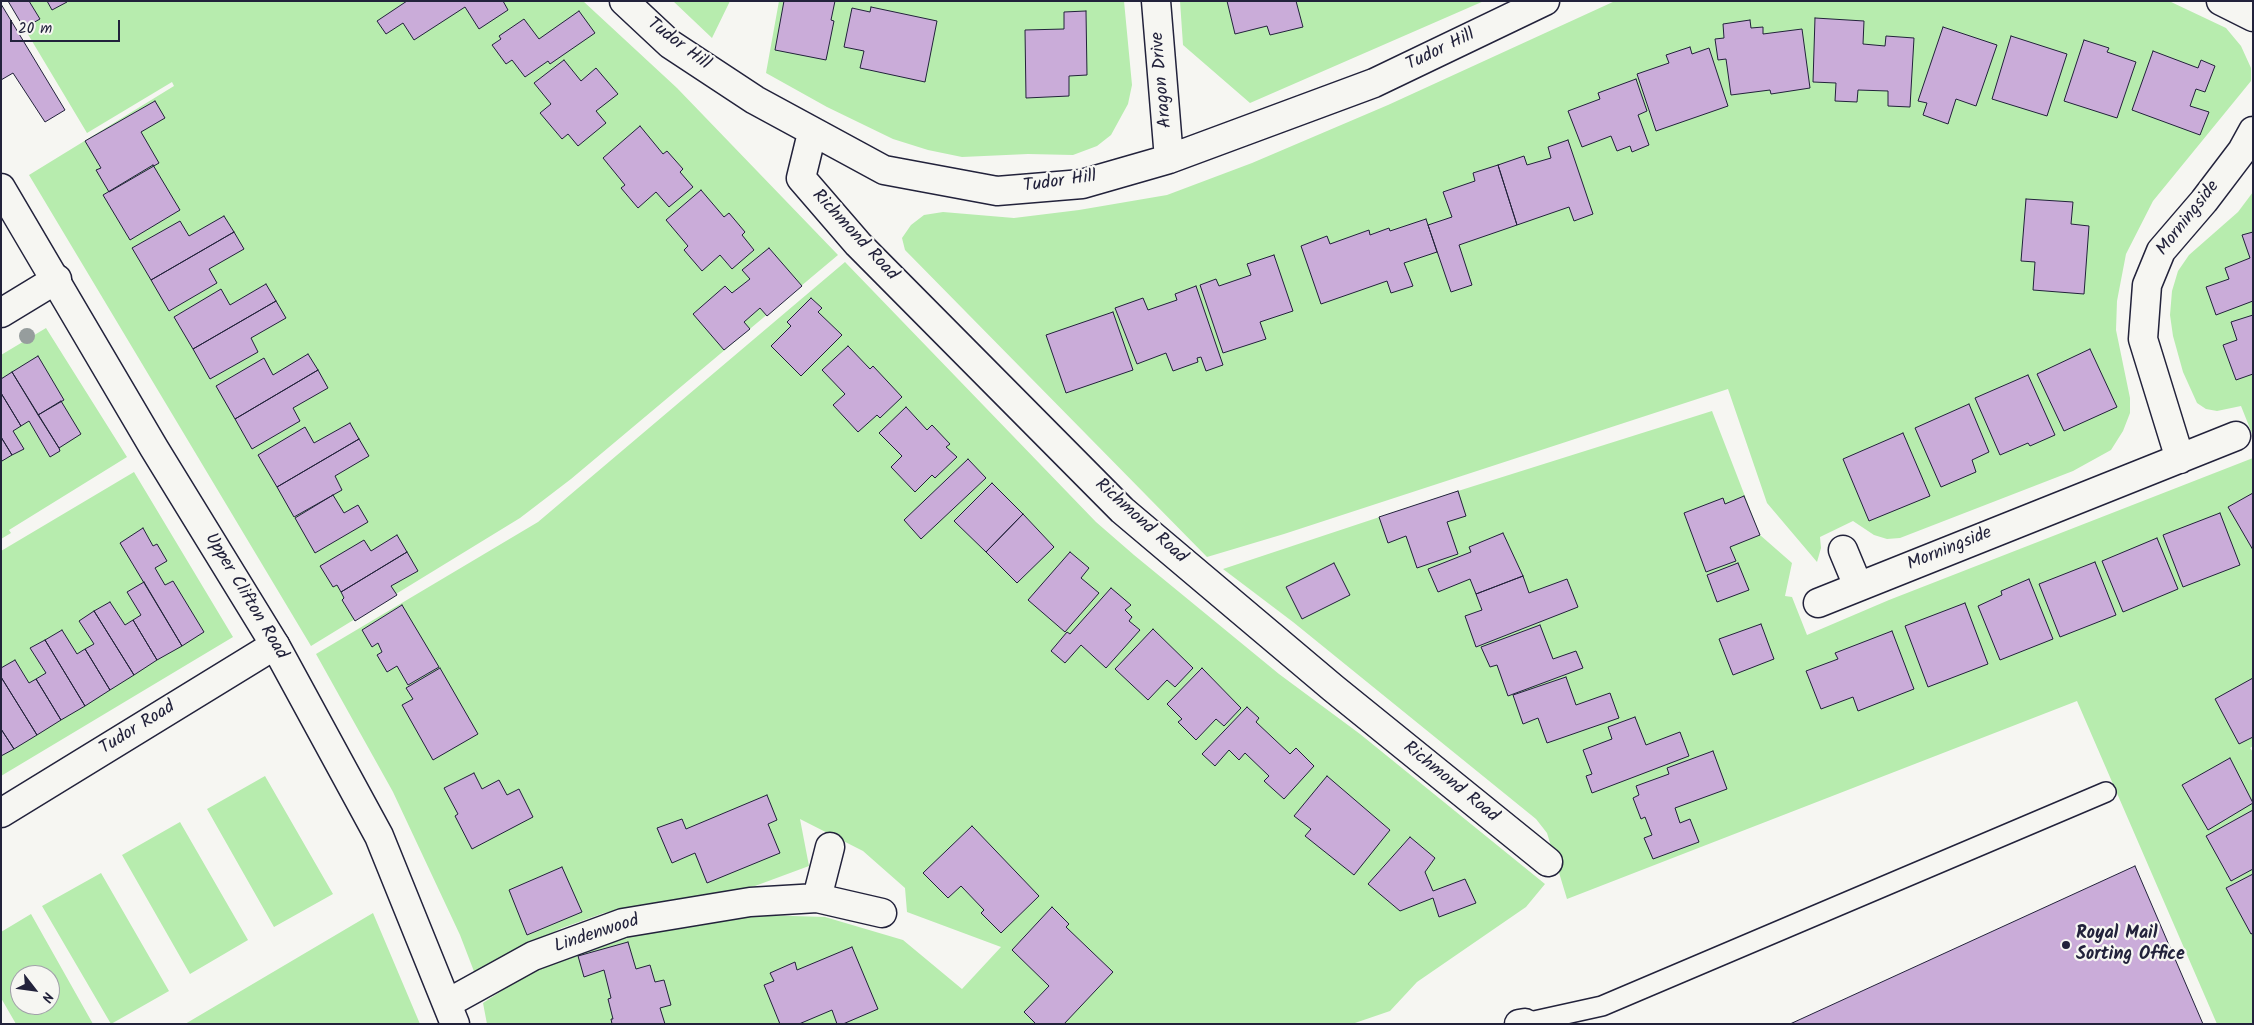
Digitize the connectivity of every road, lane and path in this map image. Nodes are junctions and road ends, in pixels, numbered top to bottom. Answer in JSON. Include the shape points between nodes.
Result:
{"nodes":[{"id":1,"x":624,"y":1,"type":"edge"},
{"id":2,"x":1156,"y":1,"type":"edge"},
{"id":3,"x":1545,"y":1,"type":"edge"},
{"id":4,"x":2221,"y":1,"type":"edge"},
{"id":5,"x":2253,"y":17,"type":"edge"},
{"id":6,"x":2253,"y":131,"type":"edge"},
{"id":7,"x":812,"y":133,"type":"junction"},
{"id":8,"x":1169,"y":159,"type":"junction"},
{"id":9,"x":1,"y":188,"type":"edge"},
{"id":10,"x":57,"y":279,"type":"junction"},
{"id":11,"x":1,"y":313,"type":"edge"},
{"id":12,"x":2236,"y":436,"type":"dead end"},
{"id":13,"x":2180,"y":459,"type":"junction"},
{"id":14,"x":1843,"y":550,"type":"dead end"},
{"id":15,"x":1858,"y":586,"type":"junction"},
{"id":16,"x":1818,"y":603,"type":"dead end"},
{"id":17,"x":275,"y":645,"type":"junction"},
{"id":18,"x":2106,"y":792,"type":"dead end"},
{"id":19,"x":1,"y":813,"type":"edge"},
{"id":20,"x":830,"y":847,"type":"dead end"},
{"id":21,"x":1548,"y":862,"type":"dead end"},
{"id":22,"x":817,"y":898,"type":"junction"},
{"id":23,"x":882,"y":913,"type":"dead end"},
{"id":24,"x":451,"y":1013,"type":"edge"},
{"id":25,"x":1572,"y":1018,"type":"edge"},
{"id":26,"x":1522,"y":1023,"type":"edge"}],
"edges":[{"from":1,"to":7,"type":"street","name":"Tudor Hill","via":[[670,44]]},
{"from":2,"to":8,"type":"street","name":"Aragon Drive"},
{"from":3,"to":8,"type":"street","name":"Tudor Hill","via":[[1374,83]]},
{"from":4,"to":5,"type":"street"},
{"from":6,"to":13,"type":"street","name":"Morningside","via":[[2204,201],[2161,251],[2147,285],[2143,339]]},
{"from":7,"to":8,"type":"street","name":"Tudor Hill","via":[[884,170],[996,191],[1082,184]]},
{"from":7,"to":21,"type":"street","name":"Richmond Road","via":[[801,178],[858,244],[1122,510],[1333,688]]},
{"from":9,"to":10,"type":"street","name":"Upper Clifton Road"},
{"from":10,"to":11,"type":"street"},
{"from":10,"to":17,"type":"street","name":"Upper Clifton Road","via":[[154,448]]},
{"from":12,"to":13,"type":"street","name":"Morningside"},
{"from":13,"to":15,"type":"street","name":"Morningside"},
{"from":14,"to":15,"type":"street"},
{"from":15,"to":16,"type":"street","name":"Morningside"},
{"from":17,"to":19,"type":"street","name":"Tudor Road"},
{"from":17,"to":24,"type":"street","name":"Upper Clifton Road","via":[[379,836]]},
{"from":18,"to":25,"type":"lane"},
{"from":20,"to":22,"type":"street"},
{"from":22,"to":23,"type":"street","name":"Lindenwood"},
{"from":22,"to":24,"type":"street","name":"Lindenwood","via":[[750,902],[623,923],[533,956]]},
{"from":25,"to":26,"type":"lane"}]}
